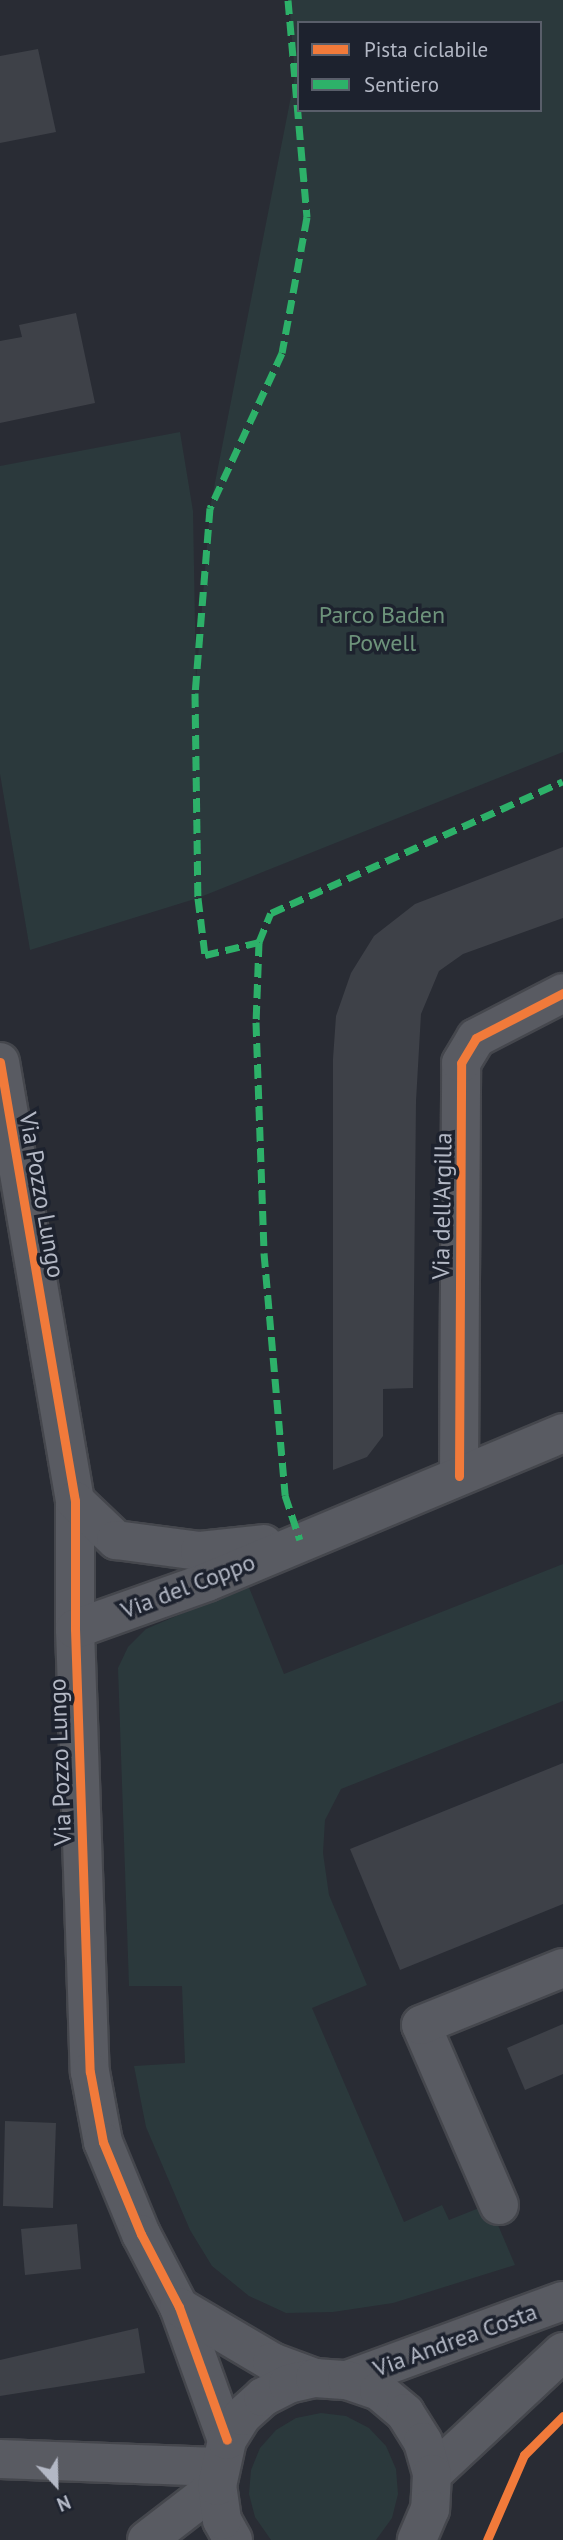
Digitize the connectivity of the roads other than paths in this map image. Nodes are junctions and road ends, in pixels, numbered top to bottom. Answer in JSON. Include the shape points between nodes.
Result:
{"nodes":[{"id":1,"x":563,"y":993,"type":"edge"},
{"id":2,"x":0,"y":1062,"type":"edge"},
{"id":3,"x":563,"y":1433,"type":"edge"},
{"id":4,"x":459,"y":1476,"type":"junction"},
{"id":5,"x":75,"y":1501,"type":"junction"},
{"id":6,"x":300,"y":1540,"type":"junction"},
{"id":7,"x":75,"y":1629,"type":"junction"},
{"id":8,"x":563,"y":1968,"type":"edge"},
{"id":9,"x":499,"y":2205,"type":"dead end"},
{"id":10,"x":563,"y":2301,"type":"edge"},
{"id":11,"x":179,"y":2307,"type":"junction"},
{"id":12,"x":563,"y":2353,"type":"edge"},
{"id":13,"x":331,"y":2379,"type":"junction"},
{"id":14,"x":0,"y":2459,"type":"edge"},
{"id":15,"x":221,"y":2464,"type":"junction"},
{"id":16,"x":432,"y":2474,"type":"junction"},
{"id":17,"x":147,"y":2540,"type":"edge"},
{"id":18,"x":233,"y":2540,"type":"edge"},
{"id":19,"x":418,"y":2540,"type":"edge"}],
"edges":[{"from":1,"to":4,"type":"street","name":"Via dell'Argilla","via":[[476,1038],[461,1063]]},
{"from":2,"to":5,"type":"street","name":"Via Pozzo Lungo"},
{"from":3,"to":4,"type":"street","name":"Via del Coppo"},
{"from":4,"to":6,"type":"street","name":"Via del Coppo"},
{"from":5,"to":6,"type":"street","name":"Via del Coppo","via":[[116,1540],[200,1551]]},
{"from":5,"to":7,"type":"street","name":"Via Pozzo Lungo"},
{"from":6,"to":7,"type":"street","name":"Via del Coppo","via":[[208,1581]]},
{"from":7,"to":11,"type":"street","name":"Via Pozzo Lungo","via":[[90,2072],[103,2142],[141,2234]]},
{"from":8,"to":9,"type":"street","via":[[421,2025]]},
{"from":10,"to":13,"type":"street","name":"Via Andrea Costa"},
{"from":11,"to":13,"type":"street","via":[[272,2362]]},
{"from":11,"to":15,"type":"street","name":"Via Pozzo Lungo"},
{"from":12,"to":16,"type":"street","name":"Via Andrea Costa"},
{"from":13,"to":15,"type":"street","name":"Via Andrea Costa","via":[[288,2384],[263,2397],[242,2416]]},
{"from":13,"to":16,"type":"street","via":[[379,2391],[405,2413],[423,2441]]},
{"from":14,"to":15,"type":"street"},
{"from":15,"to":17,"type":"street","name":"Via Andrea Costa"},
{"from":15,"to":18,"type":"street","name":"Via Pozzo Lungo","via":[[222,2520]]},
{"from":16,"to":19,"type":"street","via":[[430,2509]]}]}
